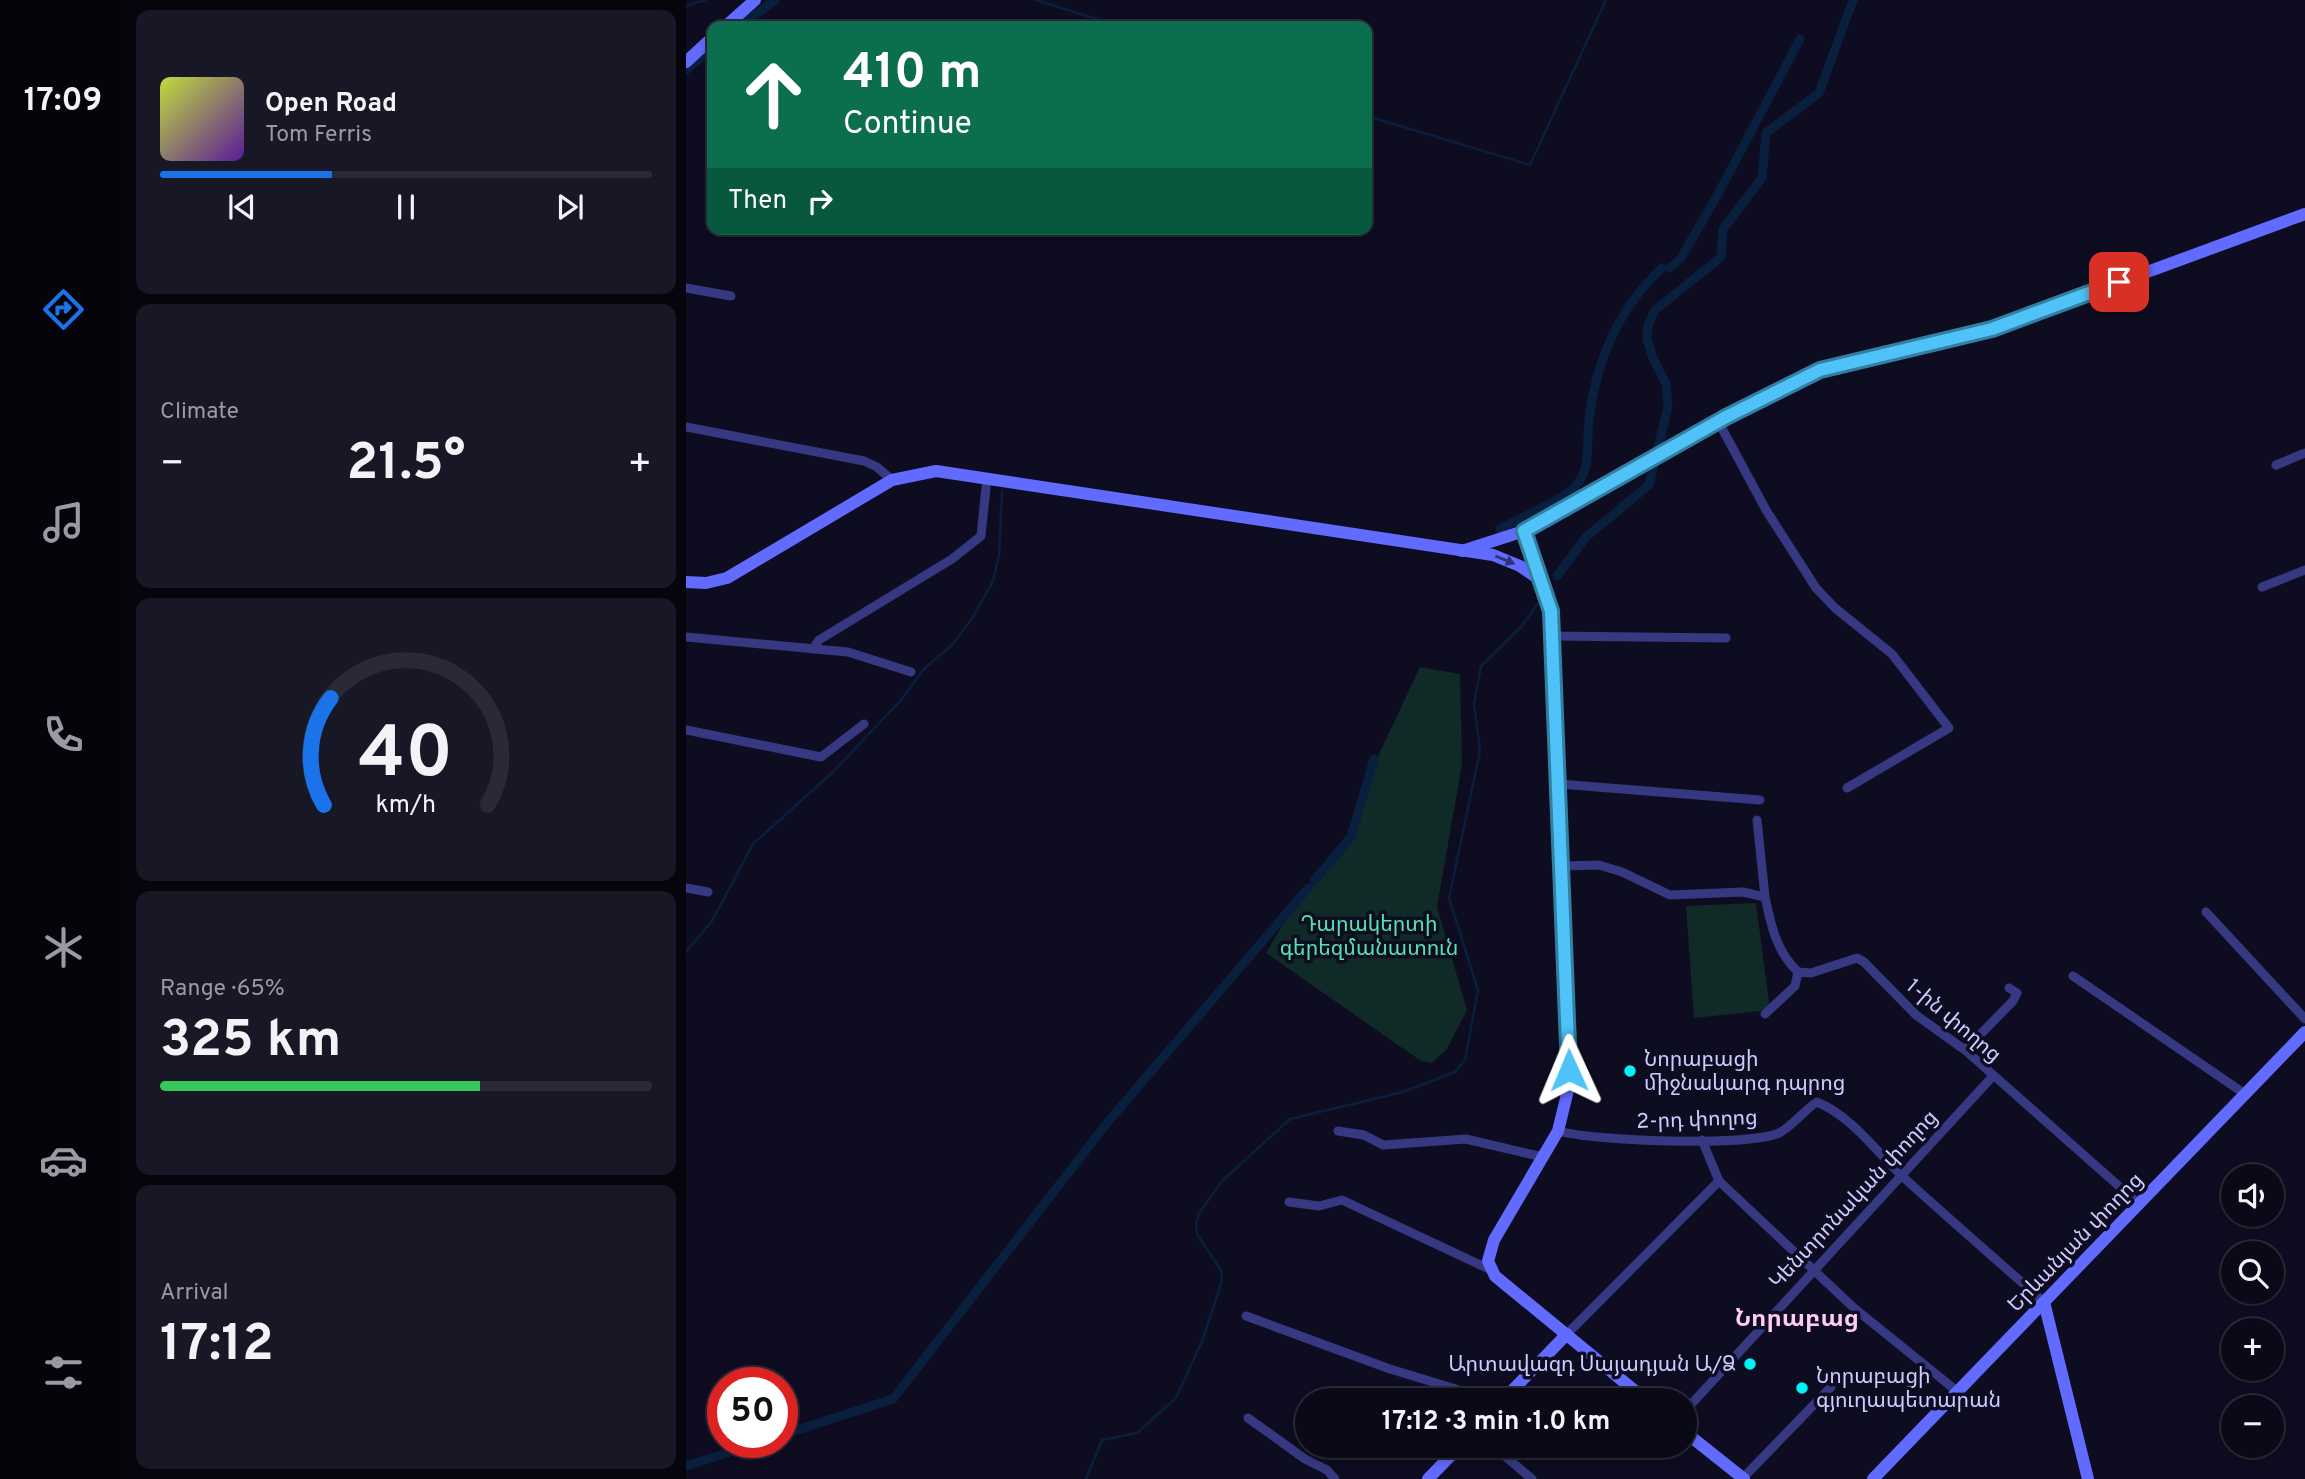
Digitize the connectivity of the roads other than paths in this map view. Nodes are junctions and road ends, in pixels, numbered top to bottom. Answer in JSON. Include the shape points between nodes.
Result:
{"nodes":[{"id":1,"x":755,"y":0,"type":"edge"},
{"id":2,"x":732,"y":21,"type":"edge"},
{"id":3,"x":707,"y":43,"type":"edge"},
{"id":4,"x":686,"y":62,"type":"edge"},
{"id":5,"x":2305,"y":214,"type":"edge"},
{"id":6,"x":686,"y":288,"type":"edge"},
{"id":7,"x":731,"y":296,"type":"dead end"},
{"id":8,"x":1718,"y":421,"type":"junction"},
{"id":9,"x":686,"y":427,"type":"edge"},
{"id":10,"x":2305,"y":453,"type":"edge"},
{"id":11,"x":2276,"y":465,"type":"dead end"},
{"id":12,"x":987,"y":478,"type":"junction"},
{"id":13,"x":892,"y":480,"type":"junction"},
{"id":14,"x":1524,"y":531,"type":"junction"},
{"id":15,"x":1462,"y":551,"type":"junction"},
{"id":16,"x":2305,"y":569,"type":"edge"},
{"id":17,"x":686,"y":582,"type":"edge"},
{"id":18,"x":1544,"y":582,"type":"junction"},
{"id":19,"x":2262,"y":587,"type":"dead end"},
{"id":20,"x":1552,"y":636,"type":"junction"},
{"id":21,"x":686,"y":637,"type":"edge"},
{"id":22,"x":1726,"y":638,"type":"dead end"},
{"id":23,"x":813,"y":649,"type":"junction"},
{"id":24,"x":911,"y":672,"type":"dead end"},
{"id":25,"x":864,"y":724,"type":"dead end"},
{"id":26,"x":686,"y":730,"type":"edge"},
{"id":27,"x":1559,"y":783,"type":"junction"},
{"id":28,"x":1847,"y":788,"type":"dead end"},
{"id":29,"x":1760,"y":800,"type":"dead end"},
{"id":30,"x":1757,"y":820,"type":"dead end"},
{"id":31,"x":1563,"y":866,"type":"junction"},
{"id":32,"x":686,"y":888,"type":"edge"},
{"id":33,"x":708,"y":892,"type":"dead end"},
{"id":34,"x":1765,"y":897,"type":"junction"},
{"id":35,"x":2206,"y":912,"type":"dead end"},
{"id":36,"x":1798,"y":972,"type":"junction"},
{"id":37,"x":2073,"y":976,"type":"dead end"},
{"id":38,"x":2009,"y":988,"type":"dead end"},
{"id":39,"x":1765,"y":1014,"type":"dead end"},
{"id":40,"x":2305,"y":1019,"type":"edge"},
{"id":41,"x":2305,"y":1032,"type":"edge"},
{"id":42,"x":1965,"y":1050,"type":"junction"},
{"id":43,"x":1993,"y":1076,"type":"junction"},
{"id":44,"x":2245,"y":1094,"type":"junction"},
{"id":45,"x":1338,"y":1131,"type":"dead end"},
{"id":46,"x":1558,"y":1131,"type":"junction"},
{"id":47,"x":1702,"y":1140,"type":"junction"},
{"id":48,"x":1543,"y":1157,"type":"junction"},
{"id":49,"x":1901,"y":1175,"type":"junction"},
{"id":50,"x":1719,"y":1181,"type":"junction"},
{"id":51,"x":1289,"y":1202,"type":"dead end"},
{"id":52,"x":2138,"y":1203,"type":"junction"},
{"id":53,"x":1489,"y":1269,"type":"junction"},
{"id":54,"x":1812,"y":1270,"type":"junction"},
{"id":55,"x":2044,"y":1302,"type":"junction"},
{"id":56,"x":1246,"y":1316,"type":"dead end"},
{"id":57,"x":1567,"y":1334,"type":"junction"},
{"id":58,"x":1831,"y":1387,"type":"dead end"},
{"id":59,"x":1453,"y":1388,"type":"edge"},
{"id":60,"x":1515,"y":1388,"type":"edge"},
{"id":61,"x":1632,"y":1388,"type":"edge"},
{"id":62,"x":1958,"y":1392,"type":"junction"},
{"id":63,"x":1697,"y":1398,"type":"edge"},
{"id":64,"x":1248,"y":1419,"type":"dead end"},
{"id":65,"x":1697,"y":1442,"type":"edge"},
{"id":66,"x":1448,"y":1458,"type":"edge"},
{"id":67,"x":1507,"y":1458,"type":"edge"},
{"id":68,"x":1335,"y":1479,"type":"edge"},
{"id":69,"x":1428,"y":1479,"type":"edge"},
{"id":70,"x":1532,"y":1479,"type":"edge"},
{"id":71,"x":1743,"y":1479,"type":"edge"},
{"id":72,"x":1873,"y":1479,"type":"edge"},
{"id":73,"x":2088,"y":1479,"type":"edge"}],
"edges":[{"from":1,"to":2,"type":"main road"},
{"from":3,"to":4,"type":"main road"},
{"from":5,"to":8,"type":"main road","via":[[1992,329],[1820,370]]},
{"from":6,"to":7,"type":"street"},
{"from":8,"to":14,"type":"main road"},
{"from":8,"to":28,"type":"street","via":[[1766,510],[1816,587],[1892,654],[1950,728]]},
{"from":9,"to":13,"type":"street","via":[[864,461]]},
{"from":10,"to":11,"type":"street"},
{"from":12,"to":13,"type":"main road","via":[[936,471]]},
{"from":12,"to":15,"type":"main road"},
{"from":12,"to":23,"type":"street","via":[[981,536],[952,559],[819,640]]},
{"from":13,"to":17,"type":"main road","via":[[727,578]]},
{"from":14,"to":15,"type":"main road"},
{"from":14,"to":18,"type":"main road"},
{"from":15,"to":18,"type":"main road","one_way":true,"via":[[1493,555]]},
{"from":16,"to":19,"type":"street"},
{"from":18,"to":20,"type":"main road"},
{"from":20,"to":22,"type":"street"},
{"from":20,"to":27,"type":"main road"},
{"from":21,"to":23,"type":"street"},
{"from":23,"to":24,"type":"street","via":[[848,652]]},
{"from":25,"to":26,"type":"street","via":[[821,757]]},
{"from":27,"to":29,"type":"street"},
{"from":27,"to":31,"type":"main road"},
{"from":30,"to":34,"type":"street"},
{"from":31,"to":34,"type":"street","via":[[1599,865],[1670,895],[1743,892]]},
{"from":31,"to":46,"type":"main road","via":[[1569,1086]]},
{"from":32,"to":33,"type":"street"},
{"from":34,"to":36,"type":"street","via":[[1777,944]]},
{"from":35,"to":40,"type":"street"},
{"from":36,"to":39,"type":"street","via":[[1795,986]]},
{"from":36,"to":42,"type":"street","name":"1-ին փողոց","via":[[1811,973],[1857,958],[1864,961],[1916,1015]]},
{"from":37,"to":44,"type":"street"},
{"from":38,"to":42,"type":"street","via":[[2017,993],[2013,1001]]},
{"from":41,"to":44,"type":"main road","name":"Երևանյան փողոց"},
{"from":42,"to":43,"type":"street","name":"1-ին փողոց"},
{"from":43,"to":49,"type":"street","name":"Կենտրոնական փողոց"},
{"from":43,"to":52,"type":"street","name":"1-ին փողոց"},
{"from":44,"to":52,"type":"main road","name":"Երևանյան փողոց"},
{"from":45,"to":48,"type":"street","via":[[1364,1135],[1383,1145],[1466,1139]]},
{"from":46,"to":47,"type":"street","name":"2-րդ փողոց"},
{"from":46,"to":48,"type":"main road"},
{"from":47,"to":49,"type":"street","name":"2-րդ փողոց","via":[[1780,1133],[1817,1102],[1854,1128]]},
{"from":47,"to":50,"type":"street"},
{"from":48,"to":53,"type":"main road","via":[[1494,1240]]},
{"from":49,"to":54,"type":"street","name":"Կենտրոնական փողոց"},
{"from":49,"to":55,"type":"street","name":"2-րդ փողոց"},
{"from":50,"to":54,"type":"street"},
{"from":50,"to":57,"type":"street"},
{"from":51,"to":53,"type":"street","via":[[1318,1206],[1342,1200]]},
{"from":52,"to":55,"type":"main road","name":"Երևանյան փողոց"},
{"from":53,"to":57,"type":"main road"},
{"from":54,"to":62,"type":"street"},
{"from":54,"to":63,"type":"street","name":"Կենտրոնական փողոց"},
{"from":55,"to":62,"type":"main road","name":"Երևանյան փողոց"},
{"from":55,"to":73,"type":"main road"},
{"from":56,"to":59,"type":"street"},
{"from":57,"to":60,"type":"main road"},
{"from":57,"to":61,"type":"main road"},
{"from":58,"to":71,"type":"street"},
{"from":62,"to":72,"type":"main road","name":"Երևանյան փողոց"},
{"from":64,"to":68,"type":"street"},
{"from":65,"to":71,"type":"main road"},
{"from":66,"to":69,"type":"main road"},
{"from":67,"to":70,"type":"street"}]}
